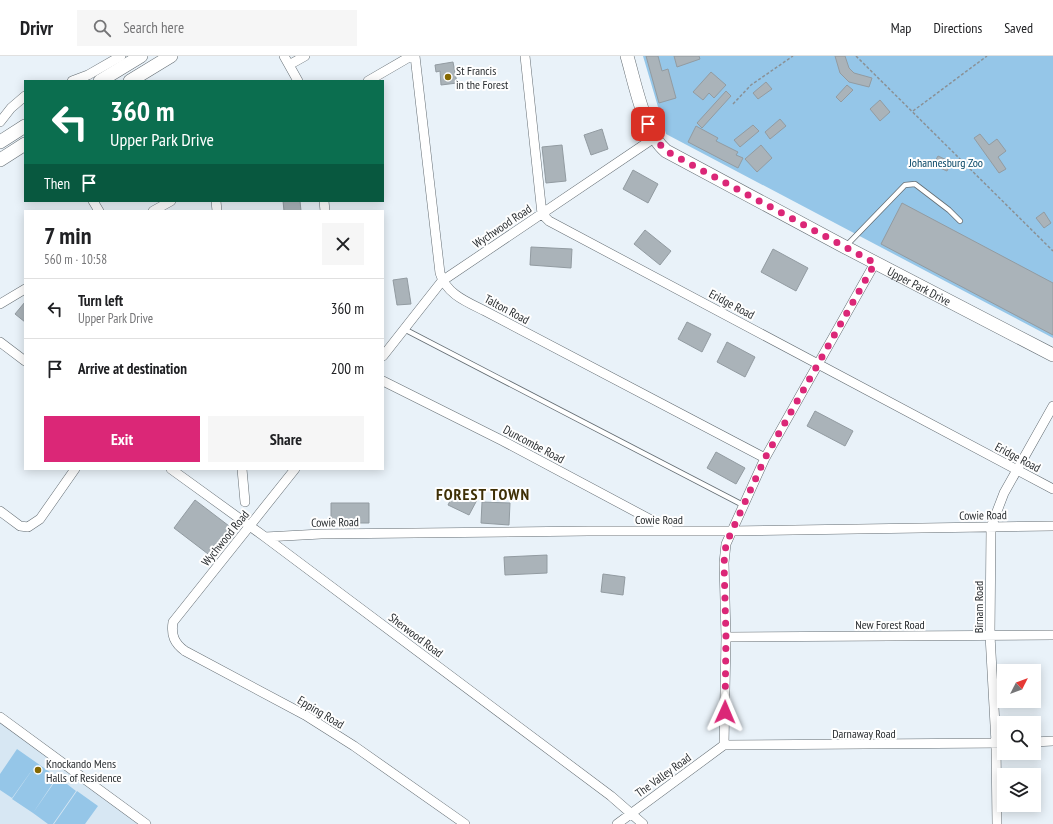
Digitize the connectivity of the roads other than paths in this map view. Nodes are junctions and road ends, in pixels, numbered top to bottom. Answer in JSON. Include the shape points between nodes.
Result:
{"nodes":[{"id":1,"x":121,"y":56,"type":"edge"},
{"id":2,"x":141,"y":56,"type":"edge"},
{"id":3,"x":171,"y":56,"type":"edge"},
{"id":4,"x":284,"y":56,"type":"edge"},
{"id":5,"x":305,"y":56,"type":"edge"},
{"id":6,"x":411,"y":56,"type":"edge"},
{"id":7,"x":415,"y":56,"type":"edge"},
{"id":8,"x":525,"y":56,"type":"edge"},
{"id":9,"x":627,"y":56,"type":"edge"},
{"id":10,"x":289,"y":65,"type":"junction"},
{"id":11,"x":75,"y":80,"type":"edge"},
{"id":12,"x":102,"y":80,"type":"edge"},
{"id":13,"x":132,"y":80,"type":"edge"},
{"id":14,"x":297,"y":80,"type":"edge"},
{"id":15,"x":370,"y":80,"type":"edge"},
{"id":16,"x":24,"y":97,"type":"edge"},
{"id":17,"x":0,"y":122,"type":"edge"},
{"id":18,"x":24,"y":127,"type":"edge"},
{"id":19,"x":654,"y":138,"type":"junction"},
{"id":20,"x":0,"y":142,"type":"edge"},
{"id":21,"x":24,"y":145,"type":"edge"},
{"id":22,"x":0,"y":160,"type":"edge"},
{"id":23,"x":169,"y":202,"type":"edge"},
{"id":24,"x":156,"y":210,"type":"edge"},
{"id":25,"x":542,"y":214,"type":"junction"},
{"id":26,"x":960,"y":221,"type":"dead end"},
{"id":27,"x":845,"y":247,"type":"junction"},
{"id":28,"x":875,"y":263,"type":"junction"},
{"id":29,"x":442,"y":281,"type":"junction"},
{"id":30,"x":24,"y":290,"type":"edge"},
{"id":31,"x":0,"y":304,"type":"edge"},
{"id":32,"x":404,"y":329,"type":"junction"},
{"id":33,"x":0,"y":342,"type":"edge"},
{"id":34,"x":384,"y":355,"type":"edge"},
{"id":35,"x":1053,"y":355,"type":"edge"},
{"id":36,"x":24,"y":360,"type":"edge"},
{"id":37,"x":819,"y":365,"type":"junction"},
{"id":38,"x":384,"y":381,"type":"edge"},
{"id":39,"x":1053,"y":406,"type":"edge"},
{"id":40,"x":765,"y":458,"type":"junction"},
{"id":41,"x":1017,"y":469,"type":"junction"},
{"id":42,"x":74,"y":470,"type":"edge"},
{"id":43,"x":173,"y":470,"type":"edge"},
{"id":44,"x":242,"y":470,"type":"edge"},
{"id":45,"x":294,"y":470,"type":"edge"},
{"id":46,"x":1053,"y":489,"type":"edge"},
{"id":47,"x":245,"y":502,"type":"dead end"},
{"id":48,"x":743,"y":506,"type":"junction"},
{"id":49,"x":0,"y":511,"type":"edge"},
{"id":50,"x":1053,"y":526,"type":"edge"},
{"id":51,"x":250,"y":527,"type":"junction"},
{"id":52,"x":991,"y":527,"type":"junction"},
{"id":53,"x":671,"y":531,"type":"junction"},
{"id":54,"x":730,"y":531,"type":"junction"},
{"id":55,"x":265,"y":537,"type":"junction"},
{"id":56,"x":173,"y":622,"type":"joint"},
{"id":57,"x":990,"y":635,"type":"junction"},
{"id":58,"x":1053,"y":635,"type":"edge"},
{"id":59,"x":726,"y":637,"type":"junction"},
{"id":60,"x":998,"y":716,"type":"edge"},
{"id":61,"x":0,"y":717,"type":"edge"},
{"id":62,"x":1053,"y":741,"type":"edge"},
{"id":63,"x":1041,"y":742,"type":"edge"},
{"id":64,"x":997,"y":743,"type":"edge"},
{"id":65,"x":724,"y":745,"type":"junction"},
{"id":66,"x":1000,"y":760,"type":"edge"},
{"id":67,"x":632,"y":813,"type":"junction"},
{"id":68,"x":146,"y":824,"type":"edge"},
{"id":69,"x":465,"y":824,"type":"edge"},
{"id":70,"x":617,"y":824,"type":"edge"},
{"id":71,"x":644,"y":824,"type":"edge"},
{"id":72,"x":998,"y":824,"type":"edge"}],
"edges":[{"from":1,"to":11,"type":"street"},
{"from":2,"to":12,"type":"main road"},
{"from":3,"to":13,"type":"main road"},
{"from":4,"to":10,"type":"street"},
{"from":5,"to":10,"type":"street"},
{"from":6,"to":15,"type":"street"},
{"from":7,"to":29,"type":"street"},
{"from":8,"to":25,"type":"street"},
{"from":9,"to":19,"type":"main road","name":"Upper Park Drive"},
{"from":10,"to":14,"type":"street"},
{"from":16,"to":17,"type":"street"},
{"from":18,"to":20,"type":"main road"},
{"from":19,"to":25,"type":"street","name":"Wychwood Road"},
{"from":19,"to":27,"type":"main road","name":"Upper Park Drive","via":[[660,146],[673,154]]},
{"from":21,"to":22,"type":"main road"},
{"from":23,"to":24,"type":"street"},
{"from":25,"to":29,"type":"street","name":"Wychwood Road"},
{"from":25,"to":37,"type":"street","name":"Eridge Road","via":[[562,230]]},
{"from":26,"to":27,"type":"lane","via":[[915,184],[905,185]]},
{"from":27,"to":28,"type":"main road","name":"Upper Park Drive"},
{"from":28,"to":35,"type":"main road","name":"Upper Park Drive"},
{"from":28,"to":37,"type":"street"},
{"from":29,"to":32,"type":"street","name":"Wychwood Road"},
{"from":29,"to":40,"type":"street","name":"Talton Road","via":[[455,295]]},
{"from":30,"to":31,"type":"street"},
{"from":32,"to":34,"type":"street","name":"Wychwood Road"},
{"from":32,"to":48,"type":"lane"},
{"from":33,"to":36,"type":"street"},
{"from":37,"to":40,"type":"street"},
{"from":37,"to":41,"type":"street","name":"Eridge Road"},
{"from":38,"to":53,"type":"street","name":"Duncombe Road","via":[[496,437]]},
{"from":39,"to":41,"type":"street","name":"Birnam Road"},
{"from":40,"to":48,"type":"street"},
{"from":41,"to":46,"type":"street","name":"Eridge Road"},
{"from":41,"to":52,"type":"street","name":"Birnam Road","via":[[1004,493]]},
{"from":42,"to":49,"type":"street","via":[[35,524],[28,528],[20,526]]},
{"from":43,"to":51,"type":"street","name":"Sherwood Road"},
{"from":44,"to":47,"type":"street"},
{"from":45,"to":51,"type":"street","name":"Wychwood Road"},
{"from":48,"to":54,"type":"street"},
{"from":50,"to":52,"type":"street","name":"Cowie Road"},
{"from":51,"to":55,"type":"street","name":"Sherwood Road"},
{"from":51,"to":56,"type":"street","name":"Wychwood Road"},
{"from":52,"to":54,"type":"street","name":"Cowie Road"},
{"from":52,"to":57,"type":"street","name":"Birnam Road"},
{"from":53,"to":54,"type":"street","name":"Cowie Road"},
{"from":53,"to":55,"type":"street","name":"Cowie Road"},
{"from":54,"to":59,"type":"street","via":[[724,563]]},
{"from":55,"to":67,"type":"street","name":"Sherwood Road"},
{"from":56,"to":69,"type":"street","name":"Epping Road","via":[[173,638],[177,646],[252,686],[354,746]]},
{"from":57,"to":58,"type":"street","name":"New Forest Road"},
{"from":57,"to":59,"type":"street","name":"New Forest Road"},
{"from":57,"to":60,"type":"street","name":"Birnam Road"},
{"from":59,"to":65,"type":"street"},
{"from":61,"to":68,"type":"street"},
{"from":62,"to":63,"type":"street"},
{"from":64,"to":65,"type":"street","name":"Darnaway Road"},
{"from":65,"to":67,"type":"street","name":"The Valley Road"},
{"from":66,"to":72,"type":"street","name":"Birnam Road"},
{"from":67,"to":70,"type":"street","name":"The Valley Road"},
{"from":67,"to":71,"type":"street","name":"Sherwood Road"}]}
